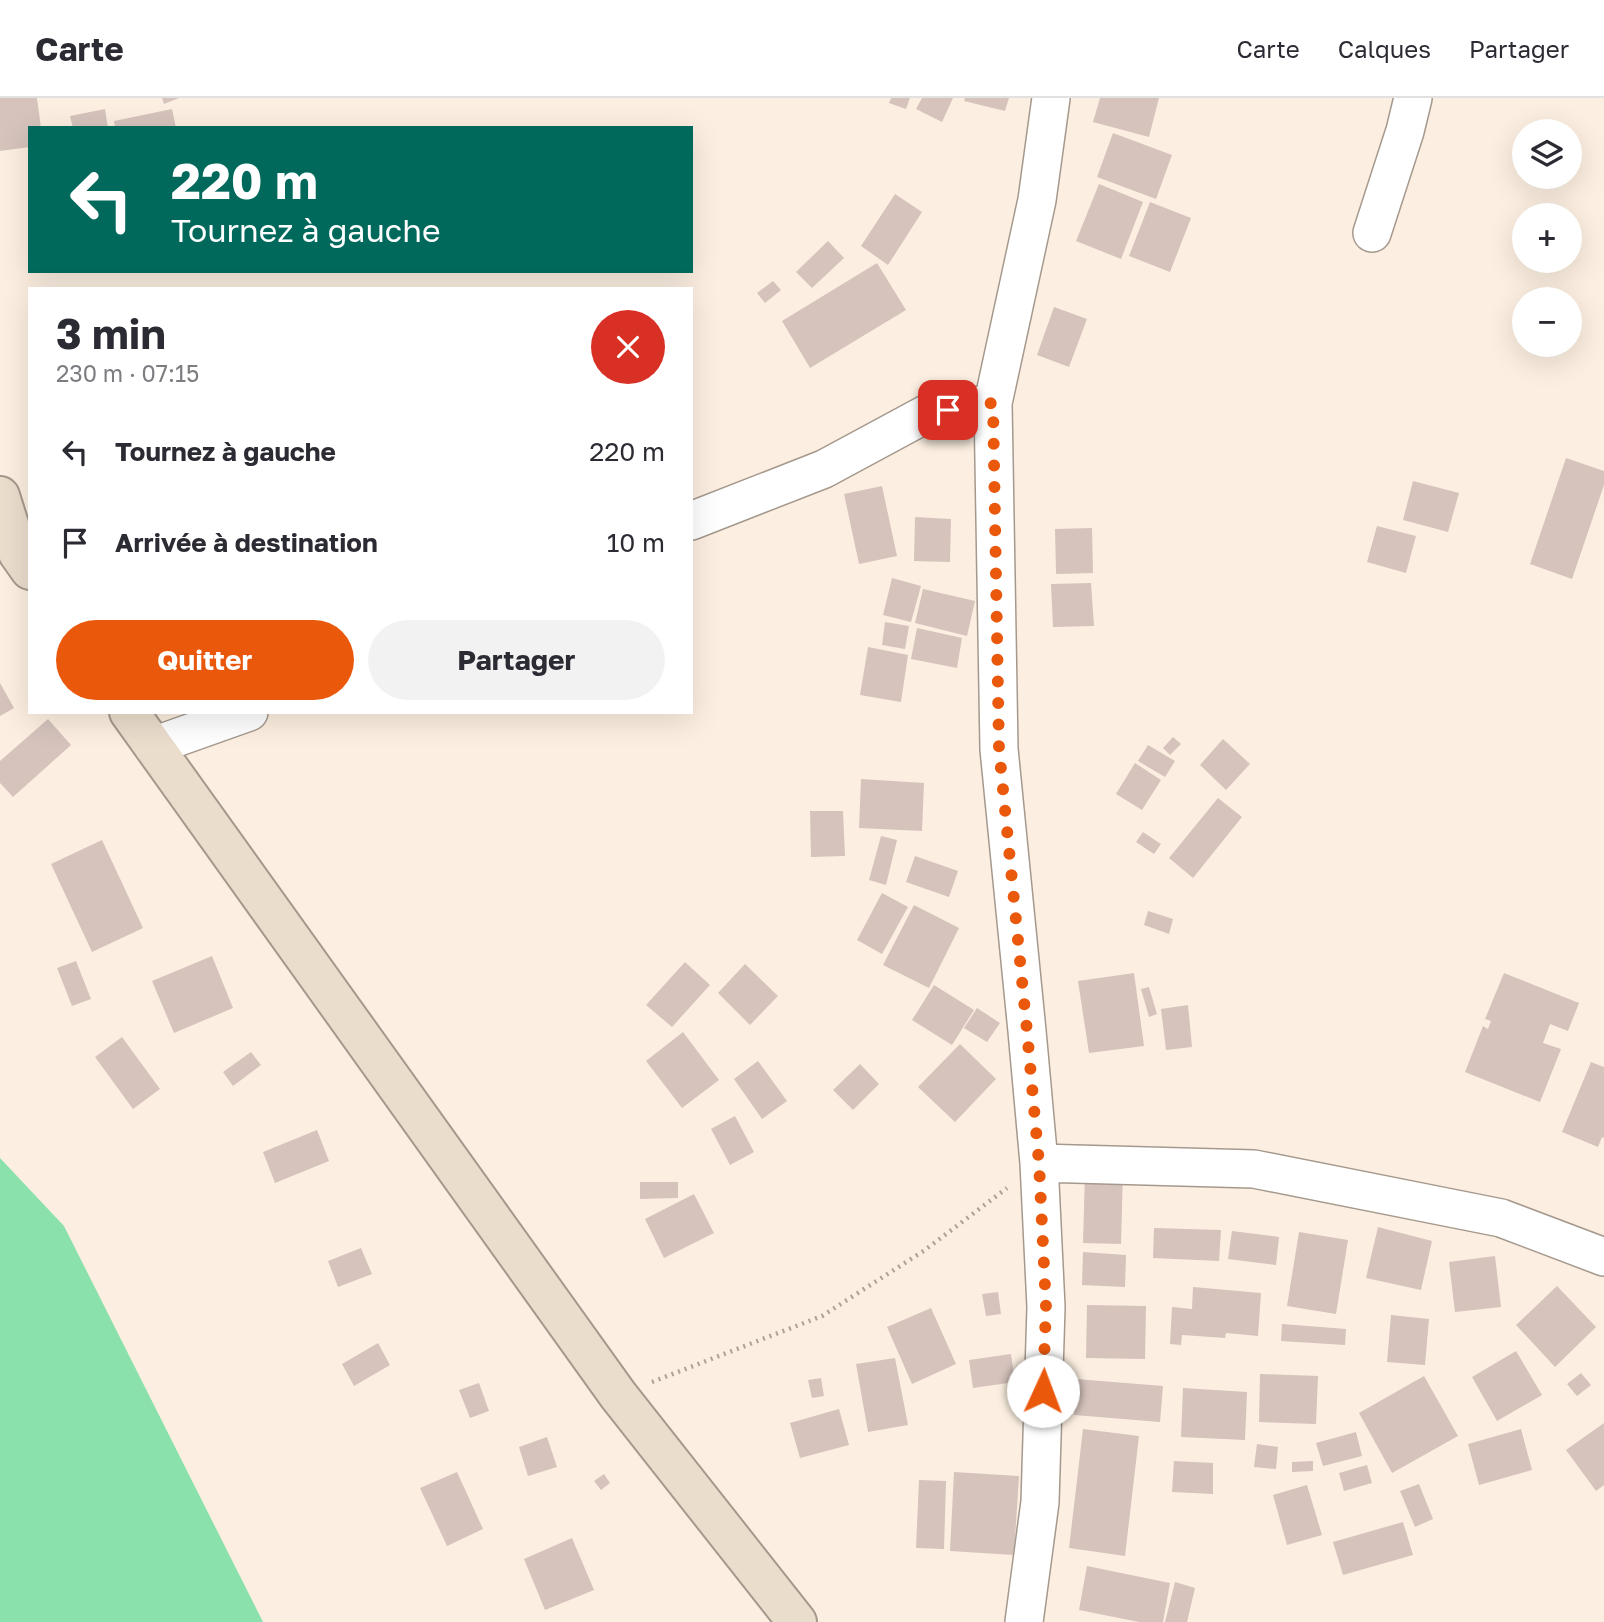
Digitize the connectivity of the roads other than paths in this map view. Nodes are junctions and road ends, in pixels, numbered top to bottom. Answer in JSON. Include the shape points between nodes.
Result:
{"nodes":[{"id":1,"x":1051,"y":98,"type":"edge"},
{"id":2,"x":1413,"y":98,"type":"edge"},
{"id":3,"x":1372,"y":233,"type":"dead end"},
{"id":4,"x":993,"y":403,"type":"junction"},
{"id":5,"x":0,"y":496,"type":"edge"},
{"id":6,"x":693,"y":520,"type":"edge"},
{"id":7,"x":28,"y":567,"type":"edge"},
{"id":8,"x":130,"y":714,"type":"edge"},
{"id":9,"x":243,"y":714,"type":"edge"},
{"id":10,"x":153,"y":746,"type":"junction"},
{"id":11,"x":1039,"y":1163,"type":"junction"},
{"id":12,"x":1604,"y":1257,"type":"edge"},
{"id":13,"x":797,"y":1622,"type":"edge"},
{"id":14,"x":1024,"y":1622,"type":"edge"}],
"edges":[{"from":1,"to":4,"type":"street","via":[[1037,200]]},
{"from":2,"to":3,"type":"street"},
{"from":4,"to":6,"type":"street","via":[[926,414],[824,470]]},
{"from":4,"to":11,"type":"street","via":[[999,749]]},
{"from":5,"to":7,"type":"street","via":[[18,553]]},
{"from":8,"to":10,"type":"street"},
{"from":9,"to":10,"type":"street"},
{"from":10,"to":13,"type":"street","via":[[618,1395]]},
{"from":11,"to":12,"type":"street","via":[[1254,1169],[1501,1218]]},
{"from":11,"to":14,"type":"street","via":[[1046,1307],[1040,1502]]}]}
